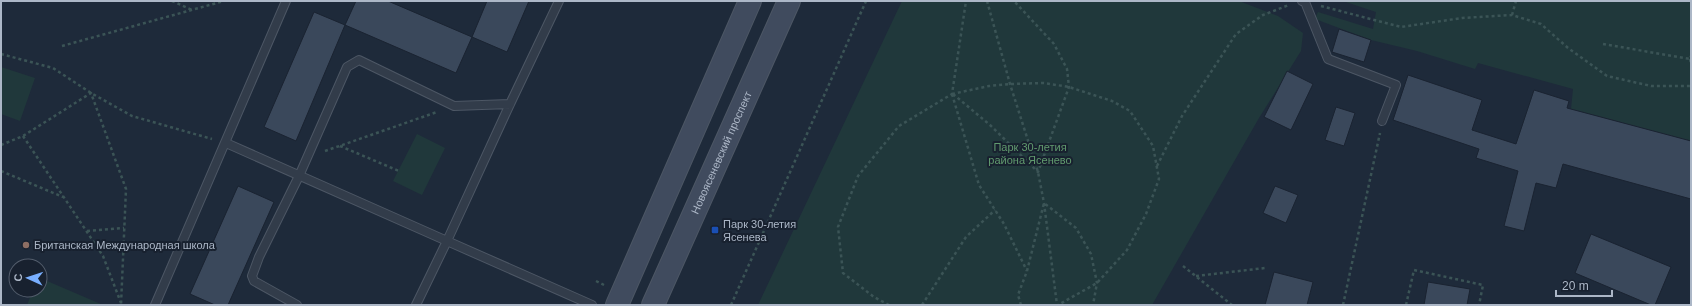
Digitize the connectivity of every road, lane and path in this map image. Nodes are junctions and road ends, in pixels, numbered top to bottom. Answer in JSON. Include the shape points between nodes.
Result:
{"nodes":[{"id":1,"x":172,"y":1,"type":"edge"},
{"id":2,"x":224,"y":1,"type":"edge"},
{"id":3,"x":286,"y":1,"type":"edge"},
{"id":4,"x":560,"y":1,"type":"edge"},
{"id":5,"x":750,"y":1,"type":"edge"},
{"id":6,"x":789,"y":1,"type":"edge"},
{"id":7,"x":866,"y":1,"type":"edge"},
{"id":8,"x":966,"y":1,"type":"edge"},
{"id":9,"x":987,"y":1,"type":"edge"},
{"id":10,"x":1014,"y":1,"type":"edge"},
{"id":11,"x":1516,"y":1,"type":"edge"},
{"id":12,"x":1304,"y":2,"type":"edge"},
{"id":13,"x":192,"y":10,"type":"junction"},
{"id":14,"x":1512,"y":15,"type":"junction"},
{"id":15,"x":1603,"y":44,"type":"dead end"},
{"id":16,"x":62,"y":46,"type":"dead end"},
{"id":17,"x":1,"y":54,"type":"edge"},
{"id":18,"x":1691,"y":57,"type":"edge"},
{"id":19,"x":1691,"y":64,"type":"edge"},
{"id":20,"x":1010,"y":84,"type":"junction"},
{"id":21,"x":1691,"y":86,"type":"edge"},
{"id":22,"x":1069,"y":87,"type":"junction"},
{"id":23,"x":91,"y":94,"type":"junction"},
{"id":24,"x":952,"y":94,"type":"junction"},
{"id":25,"x":510,"y":104,"type":"junction"},
{"id":26,"x":454,"y":106,"type":"junction"},
{"id":27,"x":1382,"y":121,"type":"joint"},
{"id":28,"x":23,"y":136,"type":"junction"},
{"id":29,"x":226,"y":143,"type":"junction"},
{"id":30,"x":1,"y":145,"type":"edge"},
{"id":31,"x":340,"y":146,"type":"junction"},
{"id":32,"x":307,"y":157,"type":"junction"},
{"id":33,"x":1157,"y":166,"type":"junction"},
{"id":34,"x":1,"y":171,"type":"edge"},
{"id":35,"x":398,"y":171,"type":"dead end"},
{"id":36,"x":1038,"y":172,"type":"junction"},
{"id":37,"x":300,"y":176,"type":"junction"},
{"id":38,"x":63,"y":197,"type":"junction"},
{"id":39,"x":1044,"y":203,"type":"junction"},
{"id":40,"x":995,"y":210,"type":"junction"},
{"id":41,"x":124,"y":228,"type":"junction"},
{"id":42,"x":86,"y":231,"type":"junction"},
{"id":43,"x":447,"y":241,"type":"junction"},
{"id":44,"x":1183,"y":266,"type":"dead end"},
{"id":45,"x":1265,"y":268,"type":"dead end"},
{"id":46,"x":1027,"y":271,"type":"junction"},
{"id":47,"x":1196,"y":276,"type":"junction"},
{"id":48,"x":1097,"y":283,"type":"junction"},
{"id":49,"x":121,"y":305,"type":"edge"},
{"id":50,"x":155,"y":305,"type":"edge"},
{"id":51,"x":297,"y":305,"type":"edge"},
{"id":52,"x":416,"y":305,"type":"edge"},
{"id":53,"x":592,"y":305,"type":"edge"},
{"id":54,"x":617,"y":305,"type":"edge"},
{"id":55,"x":653,"y":305,"type":"edge"},
{"id":56,"x":731,"y":305,"type":"edge"},
{"id":57,"x":889,"y":305,"type":"edge"},
{"id":58,"x":922,"y":305,"type":"edge"},
{"id":59,"x":1021,"y":305,"type":"edge"},
{"id":60,"x":1057,"y":305,"type":"edge"},
{"id":61,"x":1093,"y":305,"type":"edge"},
{"id":62,"x":1232,"y":305,"type":"edge"},
{"id":63,"x":1342,"y":305,"type":"edge"},
{"id":64,"x":1406,"y":305,"type":"edge"},
{"id":65,"x":1479,"y":305,"type":"edge"}],
"edges":[{"from":1,"to":13,"type":"path"},
{"from":2,"to":13,"type":"path"},
{"from":3,"to":29,"type":"lane"},
{"from":4,"to":25,"type":"lane"},
{"from":5,"to":54,"type":"street"},
{"from":6,"to":55,"type":"street","name":"Новоясеневский проспект"},
{"from":7,"to":56,"type":"path"},
{"from":8,"to":24,"type":"path"},
{"from":9,"to":20,"type":"path"},
{"from":10,"to":22,"type":"path","via":[[1054,44],[1067,69]]},
{"from":11,"to":14,"type":"path"},
{"from":12,"to":14,"type":"path","via":[[1401,27],[1462,18]]},
{"from":12,"to":27,"type":"lane","via":[[1328,59],[1396,85]]},
{"from":12,"to":33,"type":"path","via":[[1284,6],[1263,15],[1236,34],[1182,116]]},
{"from":13,"to":16,"type":"path"},
{"from":14,"to":21,"type":"path","via":[[1541,24],[1568,48],[1607,76],[1651,86]]},
{"from":15,"to":18,"type":"path"},
{"from":17,"to":23,"type":"path","via":[[53,68]]},
{"from":18,"to":19,"type":"path"},
{"from":20,"to":22,"type":"path","via":[[1044,83]]},
{"from":20,"to":24,"type":"path"},
{"from":20,"to":36,"type":"path"},
{"from":22,"to":33,"type":"path","via":[[1112,101],[1130,111],[1153,146]]},
{"from":22,"to":36,"type":"path"},
{"from":23,"to":28,"type":"path"},
{"from":23,"to":29,"type":"path","via":[[132,116]]},
{"from":23,"to":41,"type":"path","via":[[126,189]]},
{"from":24,"to":36,"type":"path","via":[[990,125]]},
{"from":24,"to":40,"type":"path","via":[[979,184]]},
{"from":24,"to":57,"type":"path","via":[[899,126],[858,176],[838,227],[843,273]]},
{"from":25,"to":26,"type":"lane"},
{"from":25,"to":43,"type":"lane"},
{"from":26,"to":31,"type":"path"},
{"from":26,"to":32,"type":"lane","via":[[359,60],[347,67]]},
{"from":27,"to":63,"type":"path"},
{"from":28,"to":30,"type":"path"},
{"from":28,"to":38,"type":"path"},
{"from":29,"to":37,"type":"lane"},
{"from":29,"to":50,"type":"lane"},
{"from":31,"to":32,"type":"path"},
{"from":31,"to":35,"type":"path"},
{"from":32,"to":37,"type":"lane"},
{"from":33,"to":48,"type":"path","via":[[1159,179],[1146,214],[1127,250]]},
{"from":34,"to":38,"type":"path"},
{"from":36,"to":39,"type":"path"},
{"from":37,"to":43,"type":"lane"},
{"from":37,"to":51,"type":"lane","via":[[252,276],[254,281]]},
{"from":38,"to":42,"type":"path"},
{"from":39,"to":46,"type":"path"},
{"from":39,"to":48,"type":"path","via":[[1076,228],[1091,254]]},
{"from":39,"to":60,"type":"path"},
{"from":40,"to":46,"type":"path"},
{"from":40,"to":58,"type":"path","via":[[966,237]]},
{"from":41,"to":42,"type":"path"},
{"from":41,"to":49,"type":"path"},
{"from":42,"to":49,"type":"path","via":[[103,256]]},
{"from":43,"to":52,"type":"lane"},
{"from":43,"to":53,"type":"lane"},
{"from":44,"to":47,"type":"path"},
{"from":45,"to":47,"type":"path"},
{"from":46,"to":59,"type":"path","via":[[1018,295]]},
{"from":47,"to":62,"type":"path"},
{"from":48,"to":60,"type":"path"},
{"from":48,"to":61,"type":"path"},
{"from":64,"to":65,"type":"path","via":[[1414,270],[1483,284]]}]}
